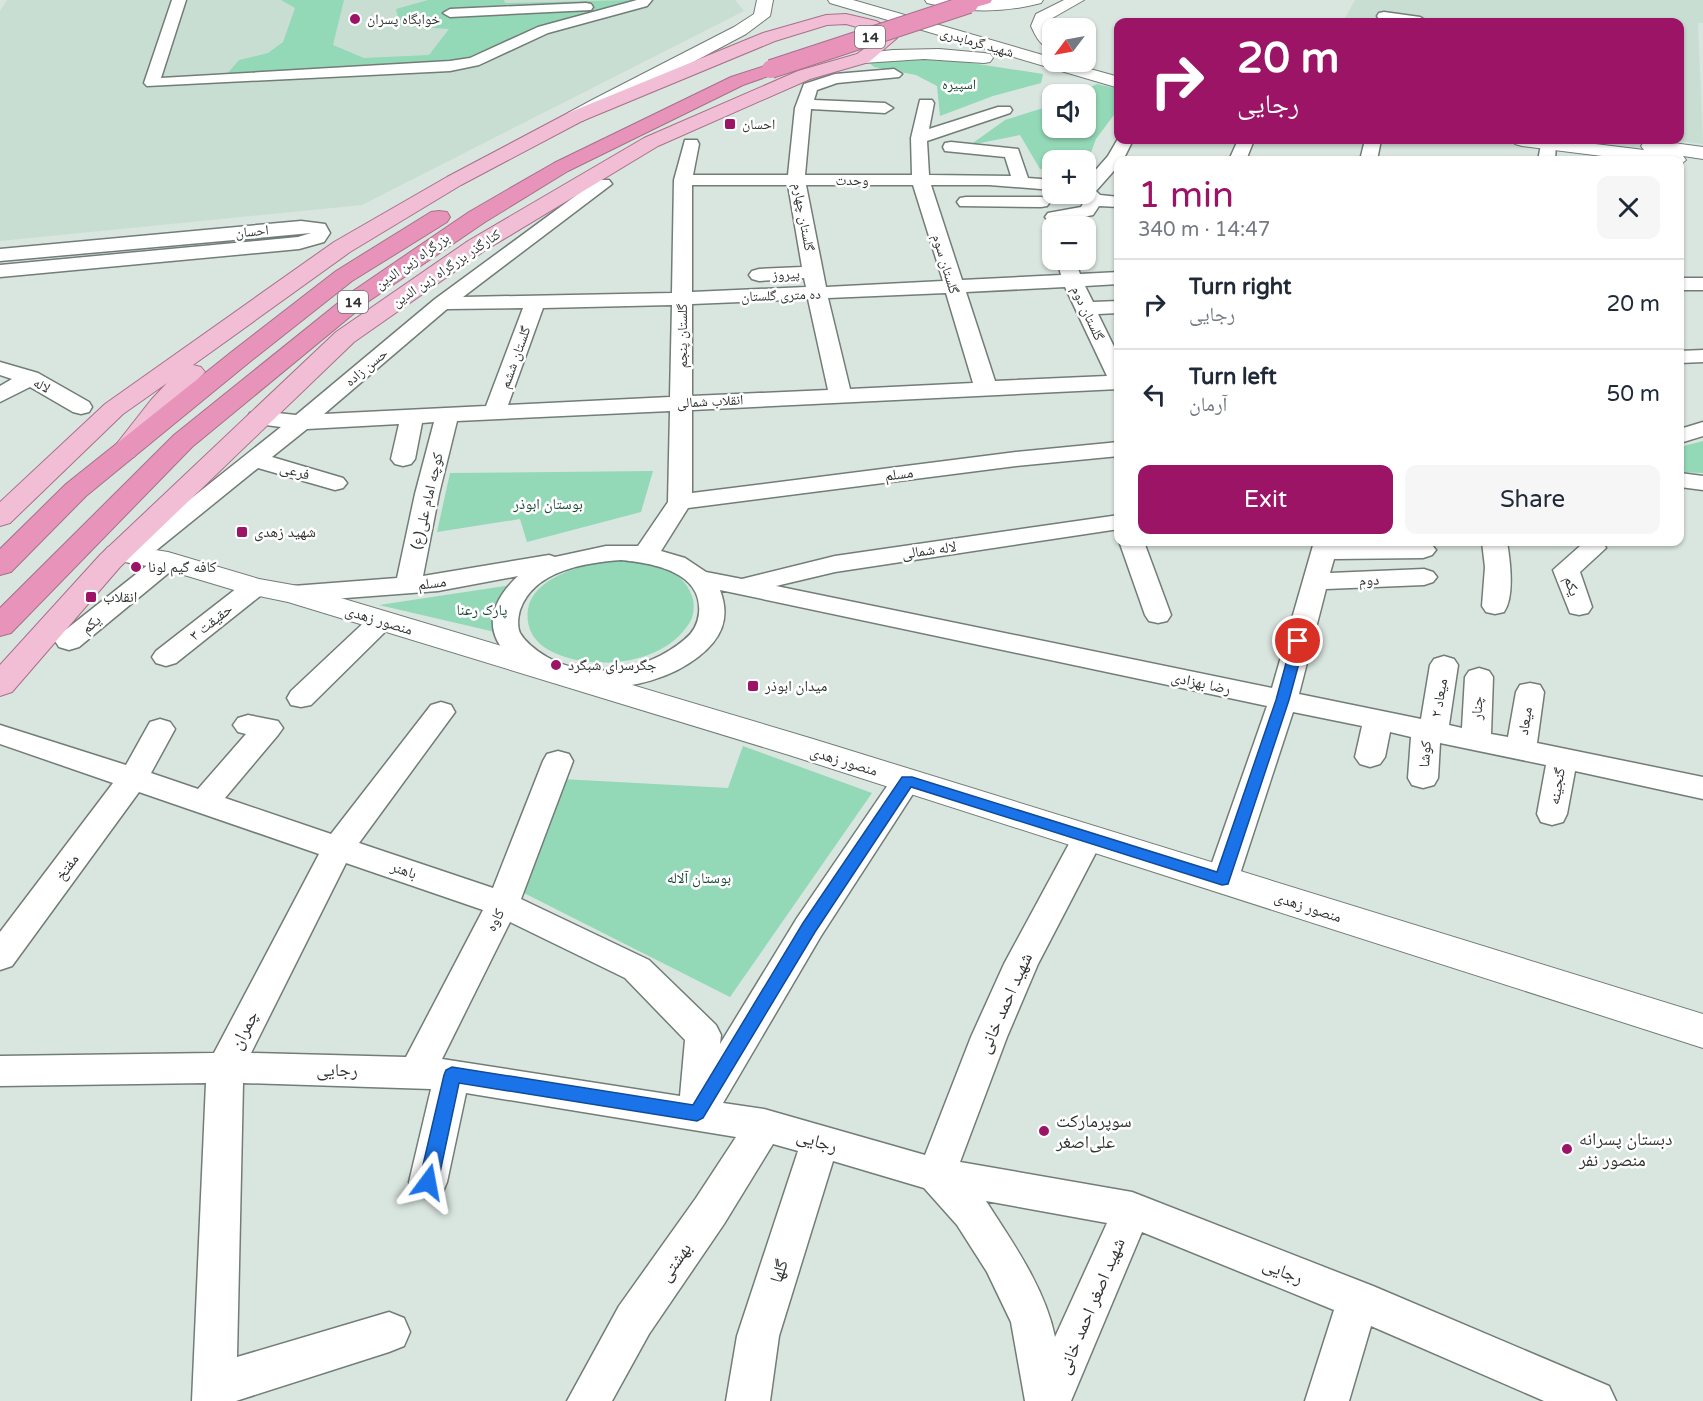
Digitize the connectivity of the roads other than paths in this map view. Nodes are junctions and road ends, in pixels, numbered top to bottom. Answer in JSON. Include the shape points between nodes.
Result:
{"nodes":[{"id":1,"x":179,"y":0,"type":"edge"},
{"id":2,"x":765,"y":0,"type":"edge"},
{"id":3,"x":836,"y":0,"type":"edge"},
{"id":4,"x":880,"y":0,"type":"edge"},
{"id":5,"x":933,"y":0,"type":"edge"},
{"id":6,"x":1035,"y":0,"type":"edge"},
{"id":7,"x":1076,"y":0,"type":"edge"},
{"id":8,"x":643,"y":2,"type":"edge"},
{"id":9,"x":977,"y":2,"type":"edge"},
{"id":10,"x":902,"y":4,"type":"dead end"},
{"id":11,"x":450,"y":13,"type":"dead end"},
{"id":12,"x":1384,"y":16,"type":"dead end"},
{"id":13,"x":1042,"y":18,"type":"edge"},
{"id":14,"x":1042,"y":18,"type":"edge"},
{"id":15,"x":1398,"y":18,"type":"edge"},
{"id":16,"x":1042,"y":33,"type":"edge"},
{"id":17,"x":1042,"y":50,"type":"edge"},
{"id":18,"x":863,"y":58,"type":"junction"},
{"id":19,"x":1096,"y":65,"type":"edge"},
{"id":20,"x":1096,"y":68,"type":"edge"},
{"id":21,"x":894,"y":74,"type":"dead end"},
{"id":22,"x":1114,"y":75,"type":"edge"},
{"id":23,"x":1114,"y":75,"type":"edge"},
{"id":24,"x":1114,"y":75,"type":"edge"},
{"id":25,"x":1114,"y":76,"type":"edge"},
{"id":26,"x":926,"y":103,"type":"dead end"},
{"id":27,"x":804,"y":104,"type":"junction"},
{"id":28,"x":885,"y":108,"type":"dead end"},
{"id":29,"x":1004,"y":111,"type":"dead end"},
{"id":30,"x":575,"y":117,"type":"junction"},
{"id":31,"x":919,"y":138,"type":"junction"},
{"id":32,"x":691,"y":144,"type":"dead end"},
{"id":33,"x":1530,"y":144,"type":"edge"},
{"id":34,"x":1636,"y":144,"type":"edge"},
{"id":35,"x":951,"y":147,"type":"dead end"},
{"id":36,"x":1547,"y":152,"type":"edge"},
{"id":37,"x":1703,"y":153,"type":"edge"},
{"id":38,"x":1612,"y":156,"type":"edge"},
{"id":39,"x":1114,"y":161,"type":"edge"},
{"id":40,"x":1684,"y":162,"type":"edge"},
{"id":41,"x":1703,"y":164,"type":"edge"},
{"id":42,"x":683,"y":180,"type":"junction"},
{"id":43,"x":796,"y":180,"type":"junction"},
{"id":44,"x":921,"y":181,"type":"junction"},
{"id":45,"x":1021,"y":182,"type":"junction"},
{"id":46,"x":603,"y":184,"type":"dead end"},
{"id":47,"x":1042,"y":184,"type":"edge"},
{"id":48,"x":1096,"y":184,"type":"edge"},
{"id":49,"x":1042,"y":188,"type":"edge"},
{"id":50,"x":1096,"y":194,"type":"edge"},
{"id":51,"x":1114,"y":200,"type":"edge"},
{"id":52,"x":966,"y":202,"type":"dead end"},
{"id":53,"x":1041,"y":202,"type":"junction"},
{"id":54,"x":1088,"y":204,"type":"edge"},
{"id":55,"x":1051,"y":216,"type":"edge"},
{"id":56,"x":1072,"y":216,"type":"edge"},
{"id":57,"x":0,"y":255,"type":"edge"},
{"id":58,"x":1069,"y":270,"type":"edge"},
{"id":59,"x":0,"y":271,"type":"edge"},
{"id":60,"x":813,"y":272,"type":"junction"},
{"id":61,"x":759,"y":275,"type":"dead end"},
{"id":62,"x":1114,"y":278,"type":"edge"},
{"id":63,"x":1072,"y":280,"type":"junction"},
{"id":64,"x":294,"y":281,"type":"junction"},
{"id":65,"x":1684,"y":284,"type":"edge"},
{"id":66,"x":1703,"y":284,"type":"edge"},
{"id":67,"x":953,"y":288,"type":"junction"},
{"id":68,"x":817,"y":294,"type":"junction"},
{"id":69,"x":681,"y":299,"type":"junction"},
{"id":70,"x":442,"y":303,"type":"junction"},
{"id":71,"x":535,"y":303,"type":"junction"},
{"id":72,"x":1114,"y":307,"type":"edge"},
{"id":73,"x":1085,"y":309,"type":"junction"},
{"id":74,"x":1109,"y":338,"type":"edge"},
{"id":75,"x":1703,"y":356,"type":"edge"},
{"id":76,"x":1684,"y":357,"type":"edge"},
{"id":77,"x":1114,"y":359,"type":"edge"},
{"id":78,"x":0,"y":368,"type":"edge"},
{"id":79,"x":30,"y":378,"type":"junction"},
{"id":80,"x":1114,"y":380,"type":"edge"},
{"id":81,"x":986,"y":388,"type":"junction"},
{"id":82,"x":0,"y":395,"type":"edge"},
{"id":83,"x":840,"y":395,"type":"junction"},
{"id":84,"x":682,"y":402,"type":"junction"},
{"id":85,"x":81,"y":407,"type":"dead end"},
{"id":86,"x":495,"y":411,"type":"junction"},
{"id":87,"x":447,"y":416,"type":"junction"},
{"id":88,"x":412,"y":417,"type":"junction"},
{"id":89,"x":258,"y":418,"type":"junction"},
{"id":90,"x":301,"y":422,"type":"junction"},
{"id":91,"x":1703,"y":429,"type":"edge"},
{"id":92,"x":1684,"y":435,"type":"edge"},
{"id":93,"x":1114,"y":449,"type":"edge"},
{"id":94,"x":123,"y":452,"type":"junction"},
{"id":95,"x":254,"y":459,"type":"junction"},
{"id":96,"x":404,"y":459,"type":"dead end"},
{"id":97,"x":1684,"y":481,"type":"edge"},
{"id":98,"x":336,"y":483,"type":"dead end"},
{"id":99,"x":1703,"y":483,"type":"edge"},
{"id":100,"x":680,"y":502,"type":"junction"},
{"id":101,"x":1,"y":515,"type":"edge"},
{"id":102,"x":1114,"y":523,"type":"edge"},
{"id":103,"x":1132,"y":546,"type":"edge"},
{"id":104,"x":1495,"y":546,"type":"edge"},
{"id":105,"x":1592,"y":546,"type":"edge"},
{"id":106,"x":1325,"y":547,"type":"edge"},
{"id":107,"x":1423,"y":550,"type":"dead end"},
{"id":108,"x":126,"y":554,"type":"junction"},
{"id":109,"x":646,"y":554,"type":"junction"},
{"id":110,"x":569,"y":560,"type":"junction"},
{"id":111,"x":168,"y":561,"type":"junction"},
{"id":112,"x":0,"y":566,"type":"edge"},
{"id":113,"x":1424,"y":577,"type":"dead end"},
{"id":114,"x":699,"y":578,"type":"junction"},
{"id":115,"x":1314,"y":582,"type":"junction"},
{"id":116,"x":408,"y":586,"type":"junction"},
{"id":117,"x":255,"y":587,"type":"junction"},
{"id":118,"x":741,"y":587,"type":"junction"},
{"id":119,"x":293,"y":594,"type":"junction"},
{"id":120,"x":1495,"y":606,"type":"dead end"},
{"id":121,"x":1579,"y":607,"type":"dead end"},
{"id":122,"x":1158,"y":615,"type":"dead end"},
{"id":123,"x":381,"y":621,"type":"junction"},
{"id":124,"x":0,"y":626,"type":"edge"},
{"id":125,"x":69,"y":641,"type":"dead end"},
{"id":126,"x":166,"y":657,"type":"dead end"},
{"id":127,"x":1444,"y":665,"type":"dead end"},
{"id":128,"x":559,"y":675,"type":"junction"},
{"id":129,"x":1479,"y":677,"type":"dead end"},
{"id":130,"x":0,"y":685,"type":"edge"},
{"id":131,"x":1530,"y":692,"type":"dead end"},
{"id":132,"x":301,"y":698,"type":"dead end"},
{"id":133,"x":1283,"y":700,"type":"junction"},
{"id":134,"x":441,"y":712,"type":"dead end"},
{"id":135,"x":1378,"y":720,"type":"junction"},
{"id":136,"x":248,"y":725,"type":"dead end"},
{"id":137,"x":160,"y":729,"type":"dead end"},
{"id":138,"x":1430,"y":731,"type":"junction"},
{"id":139,"x":2,"y":734,"type":"dead end"},
{"id":140,"x":1476,"y":740,"type":"junction"},
{"id":141,"x":1521,"y":750,"type":"junction"},
{"id":142,"x":1370,"y":757,"type":"dead end"},
{"id":143,"x":1562,"y":758,"type":"junction"},
{"id":144,"x":558,"y":761,"type":"dead end"},
{"id":145,"x":134,"y":777,"type":"junction"},
{"id":146,"x":1423,"y":778,"type":"dead end"},
{"id":147,"x":907,"y":780,"type":"junction"},
{"id":148,"x":1703,"y":788,"type":"edge"},
{"id":149,"x":204,"y":802,"type":"junction"},
{"id":150,"x":1552,"y":814,"type":"dead end"},
{"id":151,"x":1088,"y":837,"type":"junction"},
{"id":152,"x":338,"y":848,"type":"junction"},
{"id":153,"x":1222,"y":880,"type":"junction"},
{"id":154,"x":503,"y":904,"type":"junction"},
{"id":155,"x":0,"y":957,"type":"edge"},
{"id":156,"x":1703,"y":1031,"type":"edge"},
{"id":157,"x":225,"y":1068,"type":"junction"},
{"id":158,"x":0,"y":1071,"type":"edge"},
{"id":159,"x":435,"y":1073,"type":"junction"},
{"id":160,"x":697,"y":1113,"type":"junction"},
{"id":161,"x":764,"y":1125,"type":"junction"},
{"id":162,"x":820,"y":1142,"type":"junction"},
{"id":163,"x":936,"y":1175,"type":"junction"},
{"id":164,"x":428,"y":1182,"type":"dead end"},
{"id":165,"x":1132,"y":1210,"type":"junction"},
{"id":166,"x":1358,"y":1300,"type":"junction"},
{"id":167,"x":389,"y":1332,"type":"dead end"},
{"id":168,"x":214,"y":1393,"type":"edge"},
{"id":169,"x":589,"y":1401,"type":"edge"},
{"id":170,"x":748,"y":1401,"type":"edge"},
{"id":171,"x":1048,"y":1401,"type":"edge"},
{"id":172,"x":1327,"y":1401,"type":"edge"},
{"id":173,"x":1594,"y":1401,"type":"edge"}],
"edges":[{"from":1,"to":8,"type":"street","via":[[152,82],[458,65],[474,62],[543,30]]},
{"from":2,"to":30,"type":"main road","via":[[762,15],[734,36],[615,93]]},
{"from":3,"to":22,"type":"main road","name":"شهید گرمابدری"},
{"from":4,"to":17,"type":"main road","name":"شهید گرمابدری"},
{"from":5,"to":6,"type":"main road","via":[[975,8]]},
{"from":7,"to":14,"type":"main road"},
{"from":8,"to":11,"type":"street"},
{"from":9,"to":124,"type":"highway","name":"بزرگراه زین الدین","number":"14","bridge":true,"via":[[737,81],[561,167],[477,217],[361,296],[183,441]]},
{"from":10,"to":94,"type":"highway","name":"بزرگراه زین الدین","number":"14","via":[[747,60],[629,111],[508,174],[344,276]]},
{"from":12,"to":15,"type":"street"},
{"from":13,"to":16,"type":"main road"},
{"from":18,"to":25,"type":"main road","via":[[956,54]]},
{"from":18,"to":30,"type":"main road","via":[[877,50],[889,35],[846,19],[826,20],[768,36]]},
{"from":18,"to":89,"type":"main road","name":"کنارگذر بزرگراه زین الدین","via":[[760,93],[651,142],[592,175],[476,246],[345,337]]},
{"from":19,"to":23,"type":"main road"},
{"from":20,"to":24,"type":"main road"},
{"from":21,"to":27,"type":"street","via":[[835,79],[810,87]]},
{"from":26,"to":31,"type":"street","name":"گلستان سوم"},
{"from":27,"to":28,"type":"street"},
{"from":27,"to":43,"type":"street","name":"گلستان چهارم"},
{"from":29,"to":31,"type":"street"},
{"from":30,"to":64,"type":"main road","via":[[424,199],[342,247]]},
{"from":31,"to":44,"type":"street","name":"گلستان سوم"},
{"from":32,"to":42,"type":"street","name":"گلستان پنجم"},
{"from":33,"to":36,"type":"main road"},
{"from":34,"to":37,"type":"main road"},
{"from":35,"to":45,"type":"street","via":[[1012,153]]},
{"from":36,"to":38,"type":"main road"},
{"from":39,"to":48,"type":"street"},
{"from":40,"to":41,"type":"main road"},
{"from":42,"to":43,"type":"street","name":"وحدت"},
{"from":42,"to":69,"type":"street","name":"گلستان پنجم"},
{"from":43,"to":44,"type":"street","name":"وحدت"},
{"from":43,"to":60,"type":"street","name":"گلستان چهارم"},
{"from":44,"to":45,"type":"street","name":"وحدت"},
{"from":44,"to":67,"type":"street","name":"گلستان سوم"},
{"from":45,"to":47,"type":"street","name":"وحدت"},
{"from":46,"to":70,"type":"street","name":"حسن زاده"},
{"from":49,"to":53,"type":"street","via":[[1038,189]]},
{"from":50,"to":51,"type":"street"},
{"from":52,"to":53,"type":"street"},
{"from":53,"to":55,"type":"street"},
{"from":54,"to":56,"type":"street","via":[[1087,211]]},
{"from":57,"to":59,"type":"street","name":"احسان","via":[[301,227],[318,228],[321,233],[299,243]]},
{"from":58,"to":63,"type":"street","name":"گلستان دوم"},
{"from":60,"to":61,"type":"street","name":"پیروز"},
{"from":60,"to":68,"type":"street","name":"گلستان چهارم"},
{"from":62,"to":63,"type":"street","name":"ده متری گلستان"},
{"from":63,"to":67,"type":"street","name":"ده متری گلستان"},
{"from":63,"to":73,"type":"street","name":"گلستان دوم"},
{"from":64,"to":94,"type":"main road","via":[[207,357],[160,405]]},
{"from":64,"to":101,"type":"main road","via":[[114,410]]},
{"from":65,"to":66,"type":"street"},
{"from":67,"to":68,"type":"street","name":"ده متری گلستان"},
{"from":67,"to":81,"type":"street","name":"گلستان سوم"},
{"from":68,"to":69,"type":"street","name":"ده متری گلستان"},
{"from":68,"to":83,"type":"street","name":"گلستان چهارم"},
{"from":69,"to":71,"type":"street","name":"ده متری گلستان"},
{"from":69,"to":84,"type":"street","name":"گلستان پنجم"},
{"from":70,"to":71,"type":"street","name":"ده متری گلستان"},
{"from":70,"to":90,"type":"street","name":"حسن زاده"},
{"from":71,"to":86,"type":"street","name":"گلستان ششم"},
{"from":72,"to":73,"type":"street"},
{"from":73,"to":74,"type":"street","name":"گلستان دوم"},
{"from":74,"to":77,"type":"street","name":"گلستان دوم"},
{"from":75,"to":76,"type":"street"},
{"from":78,"to":79,"type":"street","name":"لاله"},
{"from":79,"to":82,"type":"street"},
{"from":79,"to":85,"type":"street","name":"لاله"},
{"from":80,"to":81,"type":"street","name":"انقلاب شمالی"},
{"from":81,"to":83,"type":"street","name":"انقلاب شمالی"},
{"from":83,"to":84,"type":"street","name":"انقلاب شمالی"},
{"from":84,"to":86,"type":"street","name":"انقلاب شمالی"},
{"from":84,"to":100,"type":"street","name":"گلستان پنجم"},
{"from":86,"to":87,"type":"street","name":"انقلاب شمالی"},
{"from":87,"to":88,"type":"street","name":"انقلاب شمالی"},
{"from":87,"to":116,"type":"street","name":"کوچه امام علی(ع)"},
{"from":88,"to":90,"type":"street","name":"انقلاب شمالی"},
{"from":88,"to":96,"type":"street"},
{"from":89,"to":90,"type":"street","name":"انقلاب شمالی"},
{"from":89,"to":108,"type":"main road","name":"کنارگذر بزرگراه زین الدین"},
{"from":90,"to":95,"type":"street","name":"حسن زاده"},
{"from":91,"to":92,"type":"street"},
{"from":93,"to":100,"type":"street","name":"مسلم"},
{"from":94,"to":112,"type":"highway","name":"بزرگراه زین الدین","number":"14","via":[[76,490]]},
{"from":95,"to":98,"type":"street","name":"فرعی"},
{"from":95,"to":108,"type":"street","name":"حسن زاده"},
{"from":97,"to":99,"type":"street"},
{"from":100,"to":109,"type":"street"},
{"from":102,"to":118,"type":"street","name":"لاله شمالی","via":[[835,564]]},
{"from":103,"to":122,"type":"street"},
{"from":104,"to":120,"type":"street","via":[[1498,567]]},
{"from":105,"to":121,"type":"street","name":"یکم","via":[[1566,570]]},
{"from":106,"to":107,"type":"street"},
{"from":106,"to":115,"type":"street"},
{"from":108,"to":111,"type":"main road","name":"منصور زهدی"},
{"from":108,"to":130,"type":"main road","name":"کنارگذر بزرگراه زین الدین"},
{"from":109,"to":110,"type":"street","via":[[612,553]]},
{"from":109,"to":114,"type":"street","via":[[676,564]]},
{"from":110,"to":116,"type":"street","name":"مسلم"},
{"from":110,"to":128,"type":"street","via":[[527,581],[505,612],[504,628],[514,644],[539,666]]},
{"from":111,"to":117,"type":"main road","name":"منصور زهدی"},
{"from":111,"to":125,"type":"street","name":"یکم"},
{"from":113,"to":115,"type":"street","name":"دوم"},
{"from":114,"to":118,"type":"street","name":"رضا بهزادی"},
{"from":114,"to":128,"type":"street","via":[[710,593],[713,610],[709,627],[697,644],[678,659],[626,676],[598,679]]},
{"from":115,"to":133,"type":"street"},
{"from":116,"to":119,"type":"street","name":"مسلم"},
{"from":117,"to":119,"type":"main road","name":"منصور زهدی"},
{"from":117,"to":126,"type":"street","name":"حقیقت ۳"},
{"from":118,"to":133,"type":"street","name":"رضا بهزادی"},
{"from":119,"to":123,"type":"main road","name":"منصور زهدی"},
{"from":123,"to":128,"type":"main road","name":"منصور زهدی"},
{"from":123,"to":132,"type":"street"},
{"from":127,"to":138,"type":"street","name":"میعاد ۲"},
{"from":128,"to":147,"type":"main road","name":"منصور زهدی"},
{"from":129,"to":140,"type":"street","name":"چنار"},
{"from":131,"to":141,"type":"street","name":"میعاد"},
{"from":133,"to":135,"type":"street","name":"رضا بهزادی"},
{"from":133,"to":153,"type":"street"},
{"from":134,"to":152,"type":"street","name":"چمران"},
{"from":135,"to":138,"type":"street","name":"رضا بهزادی"},
{"from":135,"to":142,"type":"street"},
{"from":136,"to":149,"type":"street","via":[[267,728]]},
{"from":137,"to":145,"type":"street","name":"مفتخ"},
{"from":138,"to":140,"type":"street","name":"رضا بهزادی"},
{"from":138,"to":146,"type":"street","name":"کوشا"},
{"from":139,"to":145,"type":"street","name":"باهنر"},
{"from":140,"to":141,"type":"street","name":"رضا بهزادی"},
{"from":141,"to":143,"type":"street","name":"رضا بهزادی"},
{"from":143,"to":148,"type":"street","name":"رضا بهزادی"},
{"from":143,"to":150,"type":"street","name":"گنجینه"},
{"from":144,"to":154,"type":"street","name":"کاوه"},
{"from":145,"to":149,"type":"street","name":"باهنر"},
{"from":145,"to":155,"type":"street","name":"مفتخ"},
{"from":147,"to":151,"type":"main road","name":"منصور زهدی"},
{"from":147,"to":160,"type":"street","via":[[809,927]]},
{"from":149,"to":152,"type":"street","name":"باهنر"},
{"from":151,"to":153,"type":"main road","name":"منصور زهدی"},
{"from":151,"to":163,"type":"street","name":"شهید احمد خانی","via":[[1021,964]]},
{"from":152,"to":154,"type":"street","name":"باهنر"},
{"from":152,"to":157,"type":"street","name":"چمران"},
{"from":153,"to":156,"type":"main road","name":"منصور زهدی"},
{"from":154,"to":159,"type":"street","name":"کاوه"},
{"from":154,"to":160,"type":"street","name":"باهنر","via":[[638,969],[703,1035]]},
{"from":157,"to":158,"type":"street","name":"رجایی"},
{"from":157,"to":159,"type":"street","name":"رجایی"},
{"from":157,"to":168,"type":"street","name":"چمران"},
{"from":159,"to":160,"type":"street","name":"رجایی"},
{"from":159,"to":164,"type":"street","name":"کاوه"},
{"from":160,"to":161,"type":"street","name":"رجایی"},
{"from":161,"to":162,"type":"street","name":"رجایی"},
{"from":161,"to":169,"type":"street","name":"بهشتی","via":[[634,1320]]},
{"from":162,"to":163,"type":"street","name":"رجایی"},
{"from":162,"to":170,"type":"street","name":"گلها","via":[[758,1336]]},
{"from":163,"to":165,"type":"street","name":"رجایی"},
{"from":163,"to":171,"type":"street","name":"شهید اصغر احمد خانی","via":[[971,1212],[1001,1259],[1031,1320]]},
{"from":165,"to":166,"type":"street","name":"رجایی"},
{"from":165,"to":171,"type":"street","name":"شهید اصغر احمد خانی"},
{"from":166,"to":172,"type":"street"},
{"from":166,"to":173,"type":"street","name":"رجایی"},
{"from":167,"to":168,"type":"street"}]}
